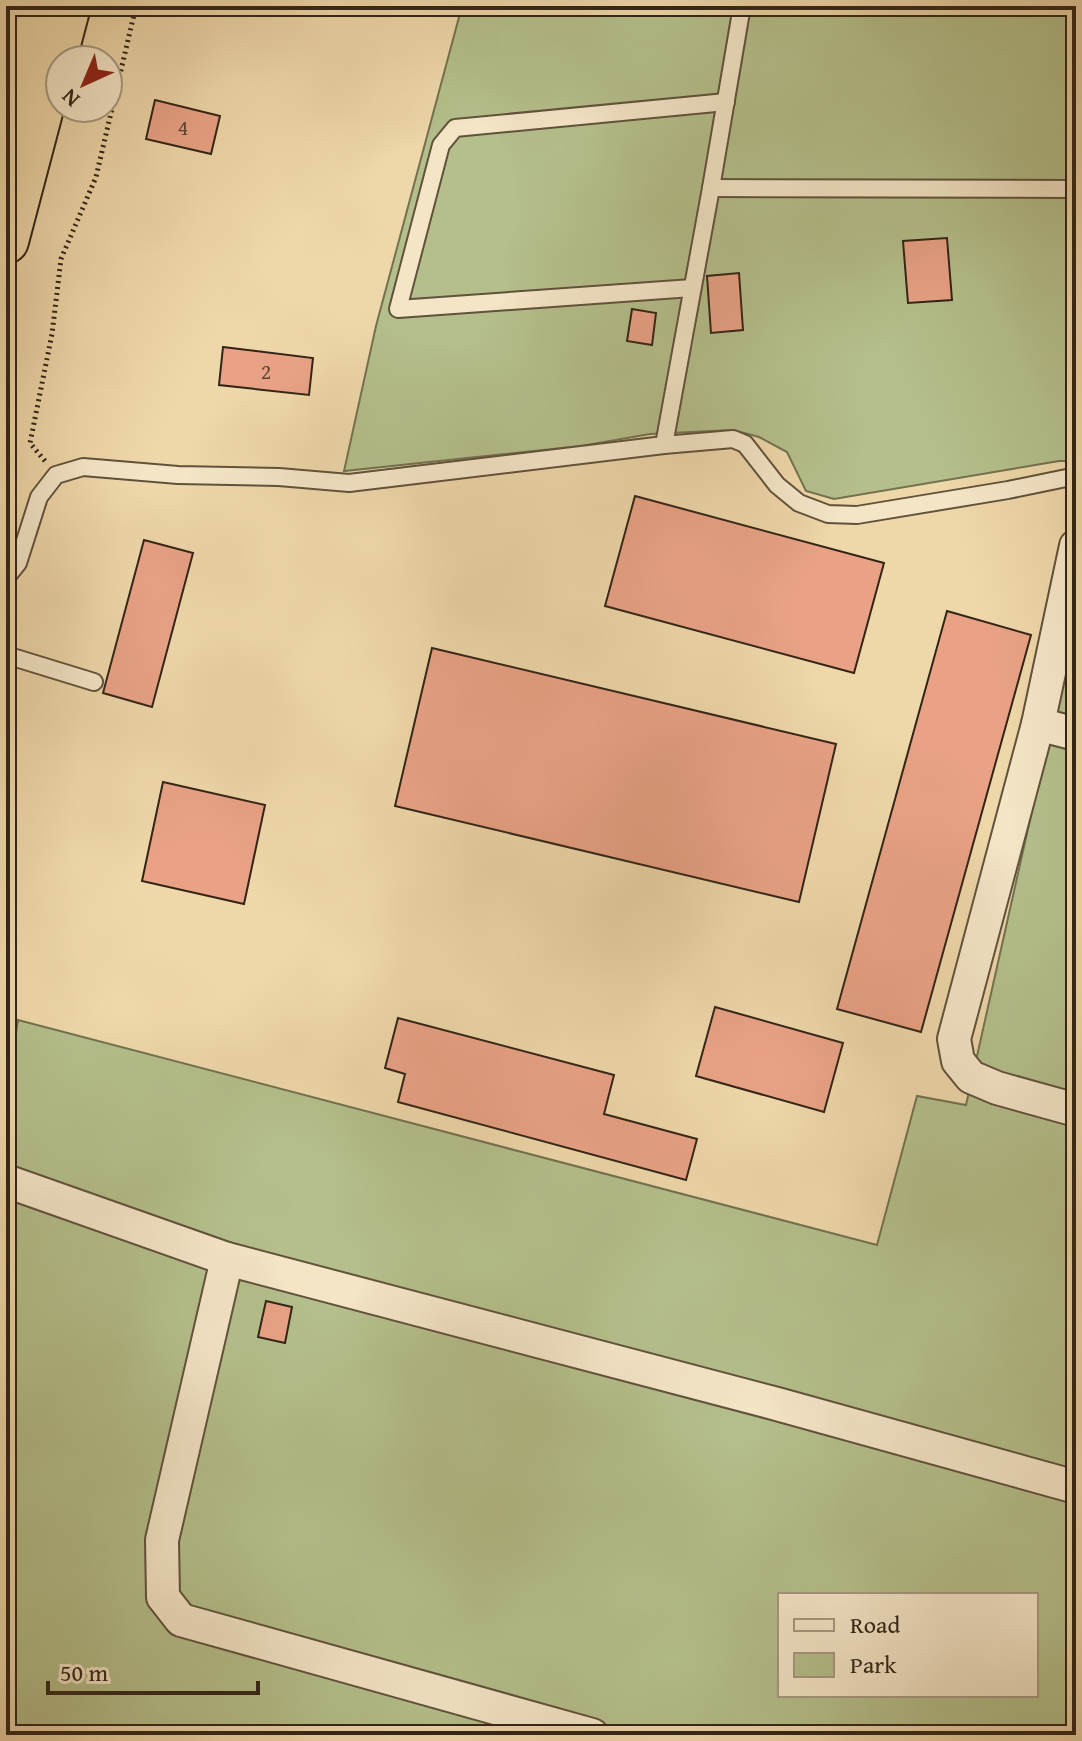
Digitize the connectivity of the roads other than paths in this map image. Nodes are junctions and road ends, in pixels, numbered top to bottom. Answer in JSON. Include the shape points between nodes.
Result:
{"nodes":[{"id":1,"x":34,"y":6,"type":"edge"},
{"id":2,"x":68,"y":6,"type":"edge"},
{"id":3,"x":742,"y":6,"type":"edge"},
{"id":4,"x":726,"y":102,"type":"junction"},
{"id":5,"x":6,"y":112,"type":"edge"},
{"id":6,"x":711,"y":188,"type":"junction"},
{"id":7,"x":1076,"y":189,"type":"edge"},
{"id":8,"x":6,"y":241,"type":"edge"},
{"id":9,"x":692,"y":288,"type":"junction"},
{"id":10,"x":664,"y":445,"type":"junction"},
{"id":11,"x":1076,"y":476,"type":"edge"},
{"id":12,"x":1076,"y":546,"type":"edge"},
{"id":13,"x":6,"y":578,"type":"edge"},
{"id":14,"x":6,"y":655,"type":"edge"},
{"id":15,"x":94,"y":682,"type":"dead end"},
{"id":16,"x":1038,"y":724,"type":"junction"},
{"id":17,"x":1076,"y":734,"type":"edge"},
{"id":18,"x":1076,"y":1110,"type":"edge"},
{"id":19,"x":6,"y":1181,"type":"edge"},
{"id":20,"x":227,"y":1259,"type":"junction"},
{"id":21,"x":1076,"y":1487,"type":"edge"},
{"id":22,"x":592,"y":1735,"type":"edge"}],
"edges":[{"from":1,"to":5,"type":"highway"},
{"from":2,"to":8,"type":"highway"},
{"from":3,"to":4,"type":"lane"},
{"from":4,"to":6,"type":"lane"},
{"from":4,"to":9,"type":"lane","via":[[455,128],[441,145],[398,309]]},
{"from":6,"to":7,"type":"lane"},
{"from":6,"to":9,"type":"lane"},
{"from":9,"to":10,"type":"lane"},
{"from":10,"to":11,"type":"lane","via":[[733,439],[745,444],[777,485],[799,503],[828,514],[857,515]]},
{"from":10,"to":13,"type":"lane","via":[[349,483],[83,467],[56,475],[39,497],[18,563]]},
{"from":12,"to":16,"type":"street"},
{"from":14,"to":15,"type":"lane"},
{"from":16,"to":17,"type":"street"},
{"from":16,"to":18,"type":"street","via":[[954,1039],[958,1061],[971,1077]]},
{"from":19,"to":20,"type":"street"},
{"from":20,"to":21,"type":"street"},
{"from":20,"to":22,"type":"street","via":[[162,1540],[163,1597],[181,1620]]}]}
